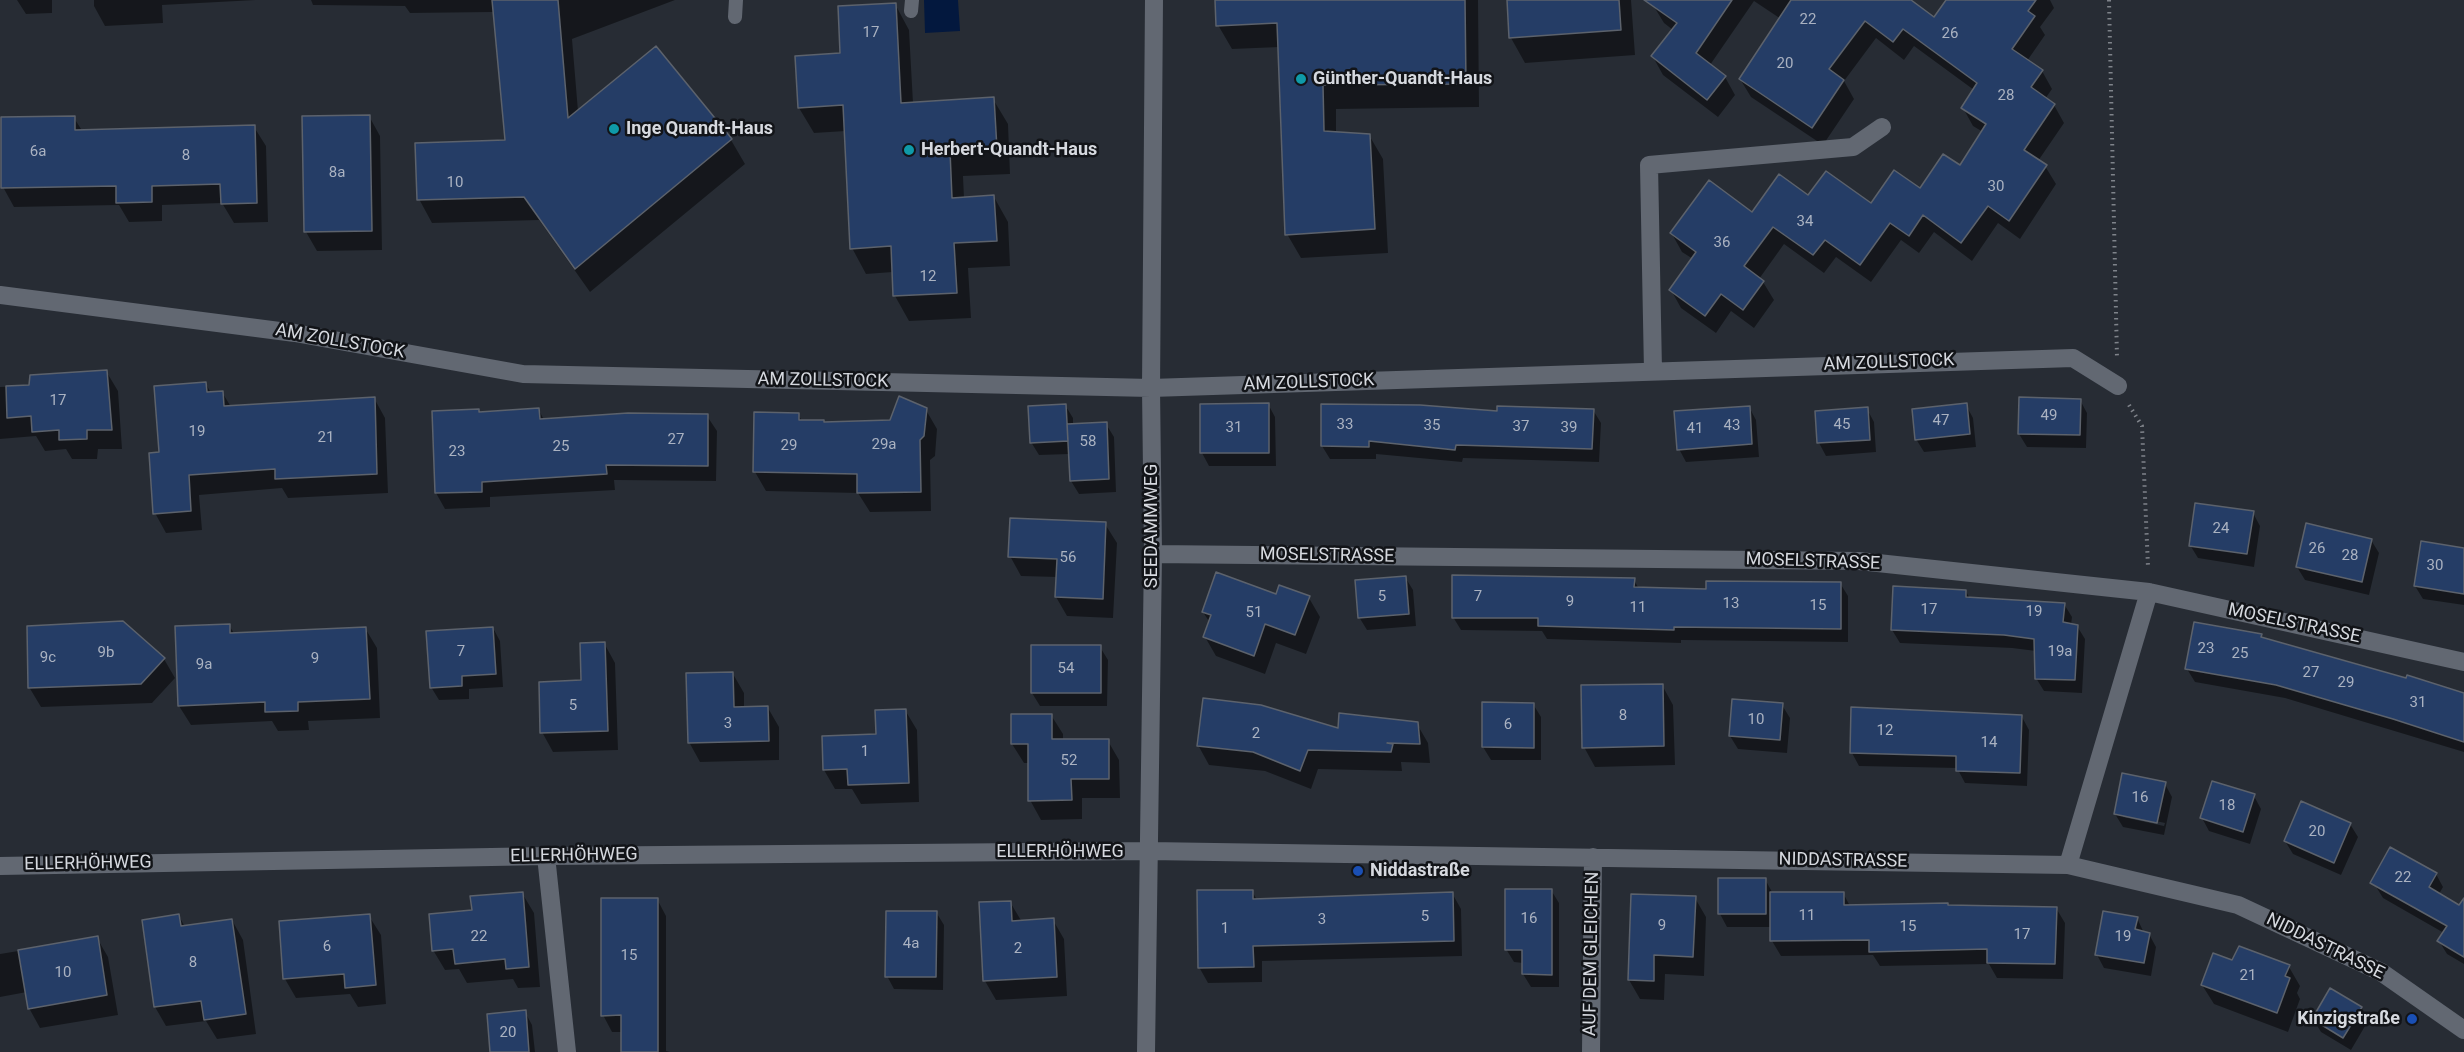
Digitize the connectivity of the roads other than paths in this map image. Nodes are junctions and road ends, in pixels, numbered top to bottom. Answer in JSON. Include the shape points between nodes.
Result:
{"nodes":[{"id":1,"x":736,"y":0,"type":"edge"},
{"id":2,"x":1154,"y":0,"type":"edge"},
{"id":3,"x":735,"y":16,"type":"dead end"},
{"id":4,"x":1882,"y":127,"type":"dead end"},
{"id":5,"x":0,"y":295,"type":"edge"},
{"id":6,"x":1653,"y":371,"type":"junction"},
{"id":7,"x":2118,"y":386,"type":"road end"},
{"id":8,"x":1152,"y":388,"type":"junction"},
{"id":9,"x":1153,"y":554,"type":"junction"},
{"id":10,"x":2149,"y":592,"type":"junction"},
{"id":11,"x":2464,"y":662,"type":"edge"},
{"id":12,"x":1149,"y":851,"type":"junction"},
{"id":13,"x":546,"y":856,"type":"junction"},
{"id":14,"x":1593,"y":857,"type":"junction"},
{"id":15,"x":2068,"y":865,"type":"junction"},
{"id":16,"x":0,"y":866,"type":"edge"},
{"id":17,"x":2464,"y":1030,"type":"edge"},
{"id":18,"x":567,"y":1052,"type":"edge"},
{"id":19,"x":1146,"y":1052,"type":"edge"},
{"id":20,"x":1591,"y":1052,"type":"edge"}],
"edges":[{"from":1,"to":3,"type":"lane"},
{"from":2,"to":8,"type":"street","name":"SEEDAMMWEG"},
{"from":4,"to":6,"type":"street","via":[[1853,147],[1649,165]]},
{"from":5,"to":8,"type":"street","name":"AM ZOLLSTOCK","via":[[295,333],[523,374]]},
{"from":6,"to":7,"type":"street","name":"AM ZOLLSTOCK","via":[[2073,357]]},
{"from":6,"to":8,"type":"street","name":"AM ZOLLSTOCK"},
{"from":8,"to":9,"type":"street","name":"SEEDAMMWEG"},
{"from":9,"to":10,"type":"street","name":"MOSELSTRASSE","via":[[1860,561]]},
{"from":9,"to":12,"type":"street","name":"SEEDAMMWEG"},
{"from":10,"to":11,"type":"street","name":"MOSELSTRASSE"},
{"from":10,"to":15,"type":"street"},
{"from":12,"to":13,"type":"street","name":"ELLERHÖHWEG"},
{"from":12,"to":14,"type":"street","name":"NIDDASTRASSE"},
{"from":12,"to":19,"type":"street","name":"SEEDAMMWEG"},
{"from":13,"to":16,"type":"street","name":"ELLERHÖHWEG"},
{"from":13,"to":18,"type":"street"},
{"from":14,"to":15,"type":"street","name":"NIDDASTRASSE"},
{"from":14,"to":20,"type":"street","name":"AUF DEM GLEICHEN"},
{"from":15,"to":17,"type":"street","name":"NIDDASTRASSE","via":[[2238,905],[2381,972]]}]}
